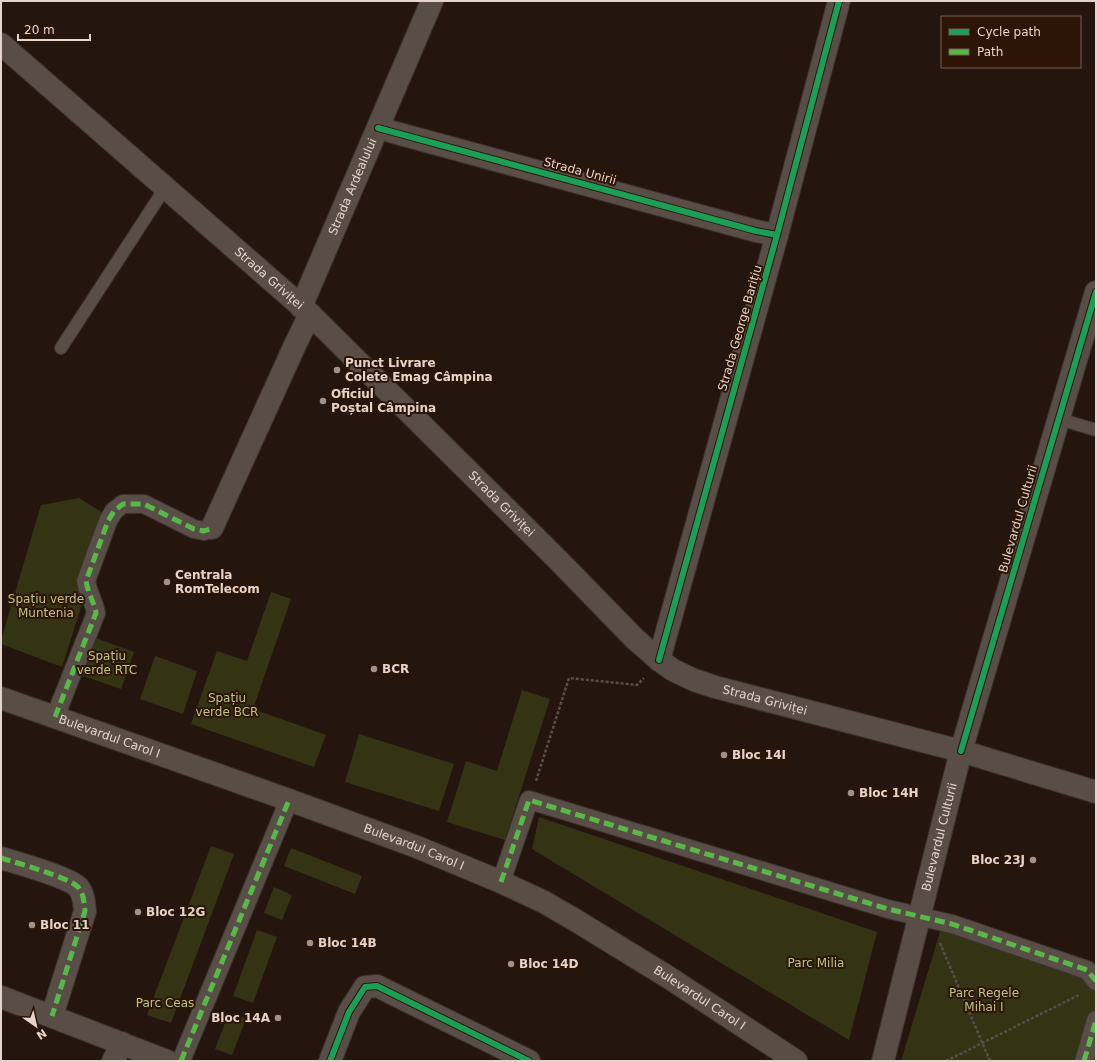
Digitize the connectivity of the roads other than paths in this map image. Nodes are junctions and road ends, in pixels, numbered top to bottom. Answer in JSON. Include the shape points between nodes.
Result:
{"nodes":[{"id":1,"x":432,"y":1,"type":"edge"},
{"id":2,"x":839,"y":1,"type":"edge"},
{"id":3,"x":1,"y":44,"type":"edge"},
{"id":4,"x":378,"y":128,"type":"junction"},
{"id":5,"x":164,"y":188,"type":"junction"},
{"id":6,"x":777,"y":235,"type":"junction"},
{"id":7,"x":1096,"y":292,"type":"edge"},
{"id":8,"x":306,"y":310,"type":"junction"},
{"id":9,"x":61,"y":348,"type":"dead end"},
{"id":10,"x":1059,"y":419,"type":"junction"},
{"id":11,"x":1096,"y":430,"type":"edge"},
{"id":12,"x":212,"y":528,"type":"joint"},
{"id":13,"x":659,"y":660,"type":"junction"},
{"id":14,"x":1,"y":698,"type":"edge"},
{"id":15,"x":56,"y":717,"type":"junction"},
{"id":16,"x":961,"y":751,"type":"junction"},
{"id":17,"x":1096,"y":792,"type":"edge"},
{"id":18,"x":288,"y":800,"type":"junction"},
{"id":19,"x":1,"y":858,"type":"edge"},
{"id":20,"x":502,"y":882,"type":"junction"},
{"id":21,"x":919,"y":916,"type":"junction"},
{"id":22,"x":1096,"y":981,"type":"edge"},
{"id":23,"x":1,"y":997,"type":"edge"},
{"id":24,"x":52,"y":1016,"type":"junction"},
{"id":25,"x":1096,"y":1020,"type":"edge"},
{"id":26,"x":117,"y":1052,"type":"edge"},
{"id":27,"x":167,"y":1061,"type":"edge"},
{"id":28,"x":181,"y":1061,"type":"edge"},
{"id":29,"x":330,"y":1061,"type":"edge"},
{"id":30,"x":529,"y":1061,"type":"edge"},
{"id":31,"x":796,"y":1061,"type":"edge"},
{"id":32,"x":883,"y":1061,"type":"edge"},
{"id":33,"x":1084,"y":1061,"type":"edge"}],
"edges":[{"from":1,"to":4,"type":"street","name":"Strada Ardealului"},
{"from":2,"to":6,"type":"street","name":"Strada George Barițiu"},
{"from":3,"to":5,"type":"street","name":"Strada Griviței"},
{"from":4,"to":6,"type":"street","name":"Strada Unirii"},
{"from":4,"to":8,"type":"street","name":"Strada Ardealului"},
{"from":5,"to":8,"type":"street","name":"Strada Griviței"},
{"from":5,"to":9,"type":"lane"},
{"from":6,"to":13,"type":"street","name":"Strada George Barițiu"},
{"from":7,"to":10,"type":"street","name":"Bulevardul Culturii"},
{"from":8,"to":12,"type":"street","name":"Strada Ardealului","via":[[295,345]]},
{"from":8,"to":13,"type":"street","name":"Strada Griviței"},
{"from":10,"to":11,"type":"lane"},
{"from":10,"to":16,"type":"street","name":"Bulevardul Culturii"},
{"from":12,"to":15,"type":"street","via":[[204,531],[194,529],[144,504],[123,504],[114,511],[86,581],[96,613]]},
{"from":13,"to":16,"type":"street","name":"Strada Griviței","via":[[673,670],[715,687]]},
{"from":14,"to":15,"type":"main road","name":"Bulevardul Carol I"},
{"from":15,"to":18,"type":"main road","name":"Bulevardul Carol I"},
{"from":16,"to":17,"type":"street","name":"Strada Griviței"},
{"from":16,"to":21,"type":"street","name":"Bulevardul Culturii"},
{"from":18,"to":20,"type":"main road","name":"Bulevardul Carol I","via":[[417,847]]},
{"from":18,"to":28,"type":"street"},
{"from":19,"to":24,"type":"street","via":[[64,879],[78,887],[83,898],[85,911]]},
{"from":20,"to":21,"type":"street","via":[[530,800],[888,910]]},
{"from":20,"to":31,"type":"main road","name":"Bulevardul Carol I","via":[[575,920]]},
{"from":21,"to":22,"type":"street","via":[[952,924],[1087,970]]},
{"from":21,"to":32,"type":"street","name":"Bulevardul Culturii"},
{"from":23,"to":24,"type":"street"},
{"from":24,"to":26,"type":"street"},
{"from":25,"to":33,"type":"street"},
{"from":26,"to":27,"type":"street"},
{"from":29,"to":30,"type":"street","via":[[349,1012],[365,987],[377,986]]}]}
